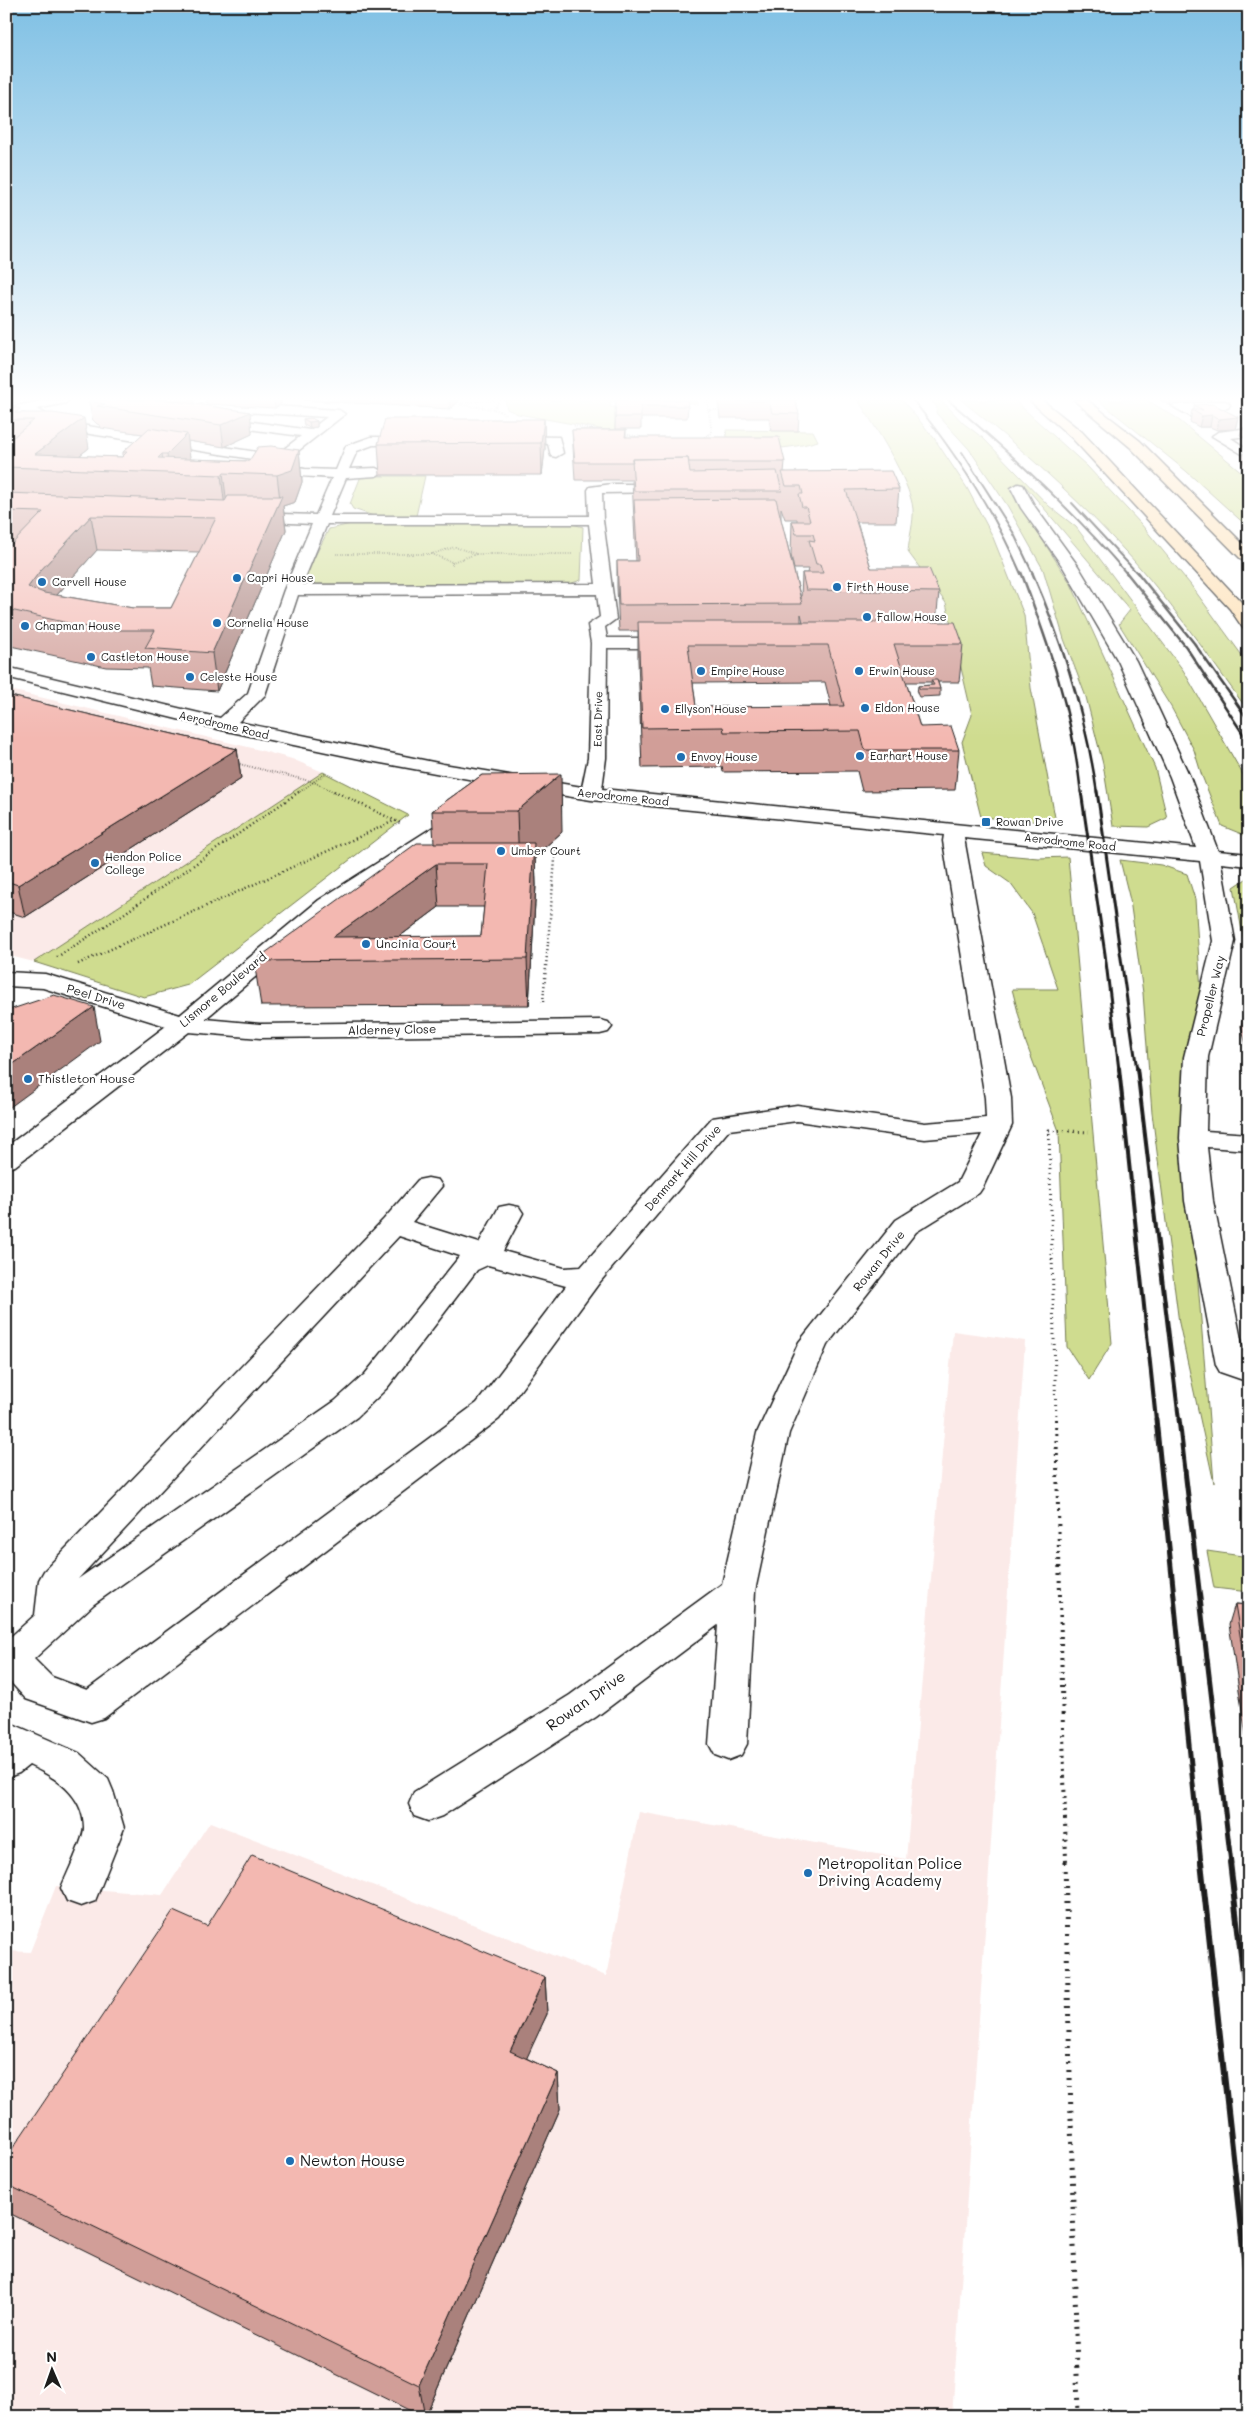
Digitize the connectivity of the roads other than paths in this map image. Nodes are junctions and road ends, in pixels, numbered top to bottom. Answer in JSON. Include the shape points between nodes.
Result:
{"nodes":[{"id":1,"x":326,"y":513,"type":"edge"},
{"id":2,"x":596,"y":513,"type":"edge"},
{"id":3,"x":1032,"y":513,"type":"edge"},
{"id":4,"x":1150,"y":513,"type":"edge"},
{"id":5,"x":1203,"y":513,"type":"edge"},
{"id":6,"x":237,"y":517,"type":"edge"},
{"id":7,"x":323,"y":520,"type":"junction"},
{"id":8,"x":596,"y":520,"type":"junction"},
{"id":9,"x":1249,"y":559,"type":"edge"},
{"id":10,"x":605,"y":589,"type":"junction"},
{"id":11,"x":292,"y":590,"type":"junction"},
{"id":12,"x":1249,"y":625,"type":"edge"},
{"id":13,"x":599,"y":643,"type":"junction"},
{"id":14,"x":696,"y":643,"type":"edge"},
{"id":15,"x":6,"y":672,"type":"edge"},
{"id":16,"x":222,"y":724,"type":"junction"},
{"id":17,"x":509,"y":791,"type":"junction"},
{"id":18,"x":591,"y":794,"type":"junction"},
{"id":19,"x":954,"y":831,"type":"junction"},
{"id":20,"x":1209,"y":856,"type":"junction"},
{"id":21,"x":1249,"y":860,"type":"edge"},
{"id":22,"x":14,"y":979,"type":"edge"},
{"id":23,"x":184,"y":1024,"type":"junction"},
{"id":24,"x":600,"y":1027,"type":"dead end"},
{"id":25,"x":999,"y":1125,"type":"junction"},
{"id":26,"x":1193,"y":1138,"type":"junction"},
{"id":27,"x":1249,"y":1142,"type":"edge"},
{"id":28,"x":6,"y":1160,"type":"edge"},
{"id":29,"x":428,"y":1186,"type":"dead end"},
{"id":30,"x":508,"y":1213,"type":"dead end"},
{"id":31,"x":394,"y":1225,"type":"junction"},
{"id":32,"x":486,"y":1255,"type":"junction"},
{"id":33,"x":588,"y":1276,"type":"junction"},
{"id":34,"x":1249,"y":1372,"type":"edge"},
{"id":35,"x":738,"y":1591,"type":"junction"},
{"id":36,"x":52,"y":1621,"type":"junction"},
{"id":37,"x":728,"y":1744,"type":"dead end"},
{"id":38,"x":13,"y":1748,"type":"edge"},
{"id":39,"x":428,"y":1804,"type":"dead end"},
{"id":40,"x":81,"y":1888,"type":"dead end"}],
"edges":[{"from":1,"to":7,"type":"street"},
{"from":2,"to":8,"type":"street"},
{"from":3,"to":20,"type":"street","name":"Propeller Way","via":[[1070,566],[1127,661],[1180,777]]},
{"from":4,"to":12,"type":"highway","via":[[1236,606]]},
{"from":5,"to":9,"type":"highway"},
{"from":6,"to":7,"type":"street"},
{"from":7,"to":8,"type":"street"},
{"from":7,"to":11,"type":"street"},
{"from":8,"to":10,"type":"street"},
{"from":10,"to":11,"type":"street"},
{"from":10,"to":13,"type":"street","name":"East Drive","via":[[608,619],[596,625]]},
{"from":11,"to":16,"type":"street","via":[[256,695]]},
{"from":13,"to":14,"type":"street"},
{"from":13,"to":18,"type":"street","name":"East Drive","via":[[598,758]]},
{"from":15,"to":16,"type":"street","name":"Aerodrome Road"},
{"from":16,"to":17,"type":"street","name":"Aerodrome Road"},
{"from":17,"to":18,"type":"street","name":"Aerodrome Road"},
{"from":17,"to":23,"type":"street","name":"Lismore Boulevard","via":[[484,788],[475,804],[436,836],[327,905]]},
{"from":18,"to":19,"type":"street","name":"Aerodrome Road"},
{"from":19,"to":20,"type":"street","name":"Aerodrome Road"},
{"from":19,"to":25,"type":"street","name":"Rowan Drive","via":[[953,841],[998,1098]]},
{"from":20,"to":21,"type":"street","name":"Aerodrome Road"},
{"from":20,"to":26,"type":"street","name":"Propeller Way","via":[[1224,941],[1196,1057]]},
{"from":22,"to":23,"type":"street","name":"Peel Drive","via":[[45,981]]},
{"from":23,"to":24,"type":"street","name":"Alderney Close","via":[[260,1031]]},
{"from":23,"to":28,"type":"street","name":"Lismore Boulevard"},
{"from":25,"to":33,"type":"street","name":"Denmark Hill Drive","via":[[925,1131],[797,1113],[721,1123]]},
{"from":25,"to":35,"type":"street","name":"Rowan Drive","via":[[969,1187],[906,1226],[814,1342],[773,1433]]},
{"from":26,"to":27,"type":"street"},
{"from":26,"to":34,"type":"street","name":"Propeller Way","via":[[1199,1200],[1231,1365]]},
{"from":29,"to":31,"type":"street"},
{"from":30,"to":32,"type":"street"},
{"from":31,"to":32,"type":"street"},
{"from":31,"to":36,"type":"street","via":[[56,1580]]},
{"from":32,"to":33,"type":"street","via":[[563,1277]]},
{"from":32,"to":36,"type":"street","via":[[467,1264],[376,1381],[346,1409],[82,1594]]},
{"from":33,"to":36,"type":"street","name":"Denmark Hill Drive","via":[[488,1411],[91,1708],[39,1688],[11,1658]]},
{"from":35,"to":37,"type":"street","name":"Rowan Drive"},
{"from":35,"to":39,"type":"street","name":"Rowan Drive","via":[[583,1706]]},
{"from":38,"to":40,"type":"street","via":[[66,1764],[94,1791],[104,1828]]}]}
